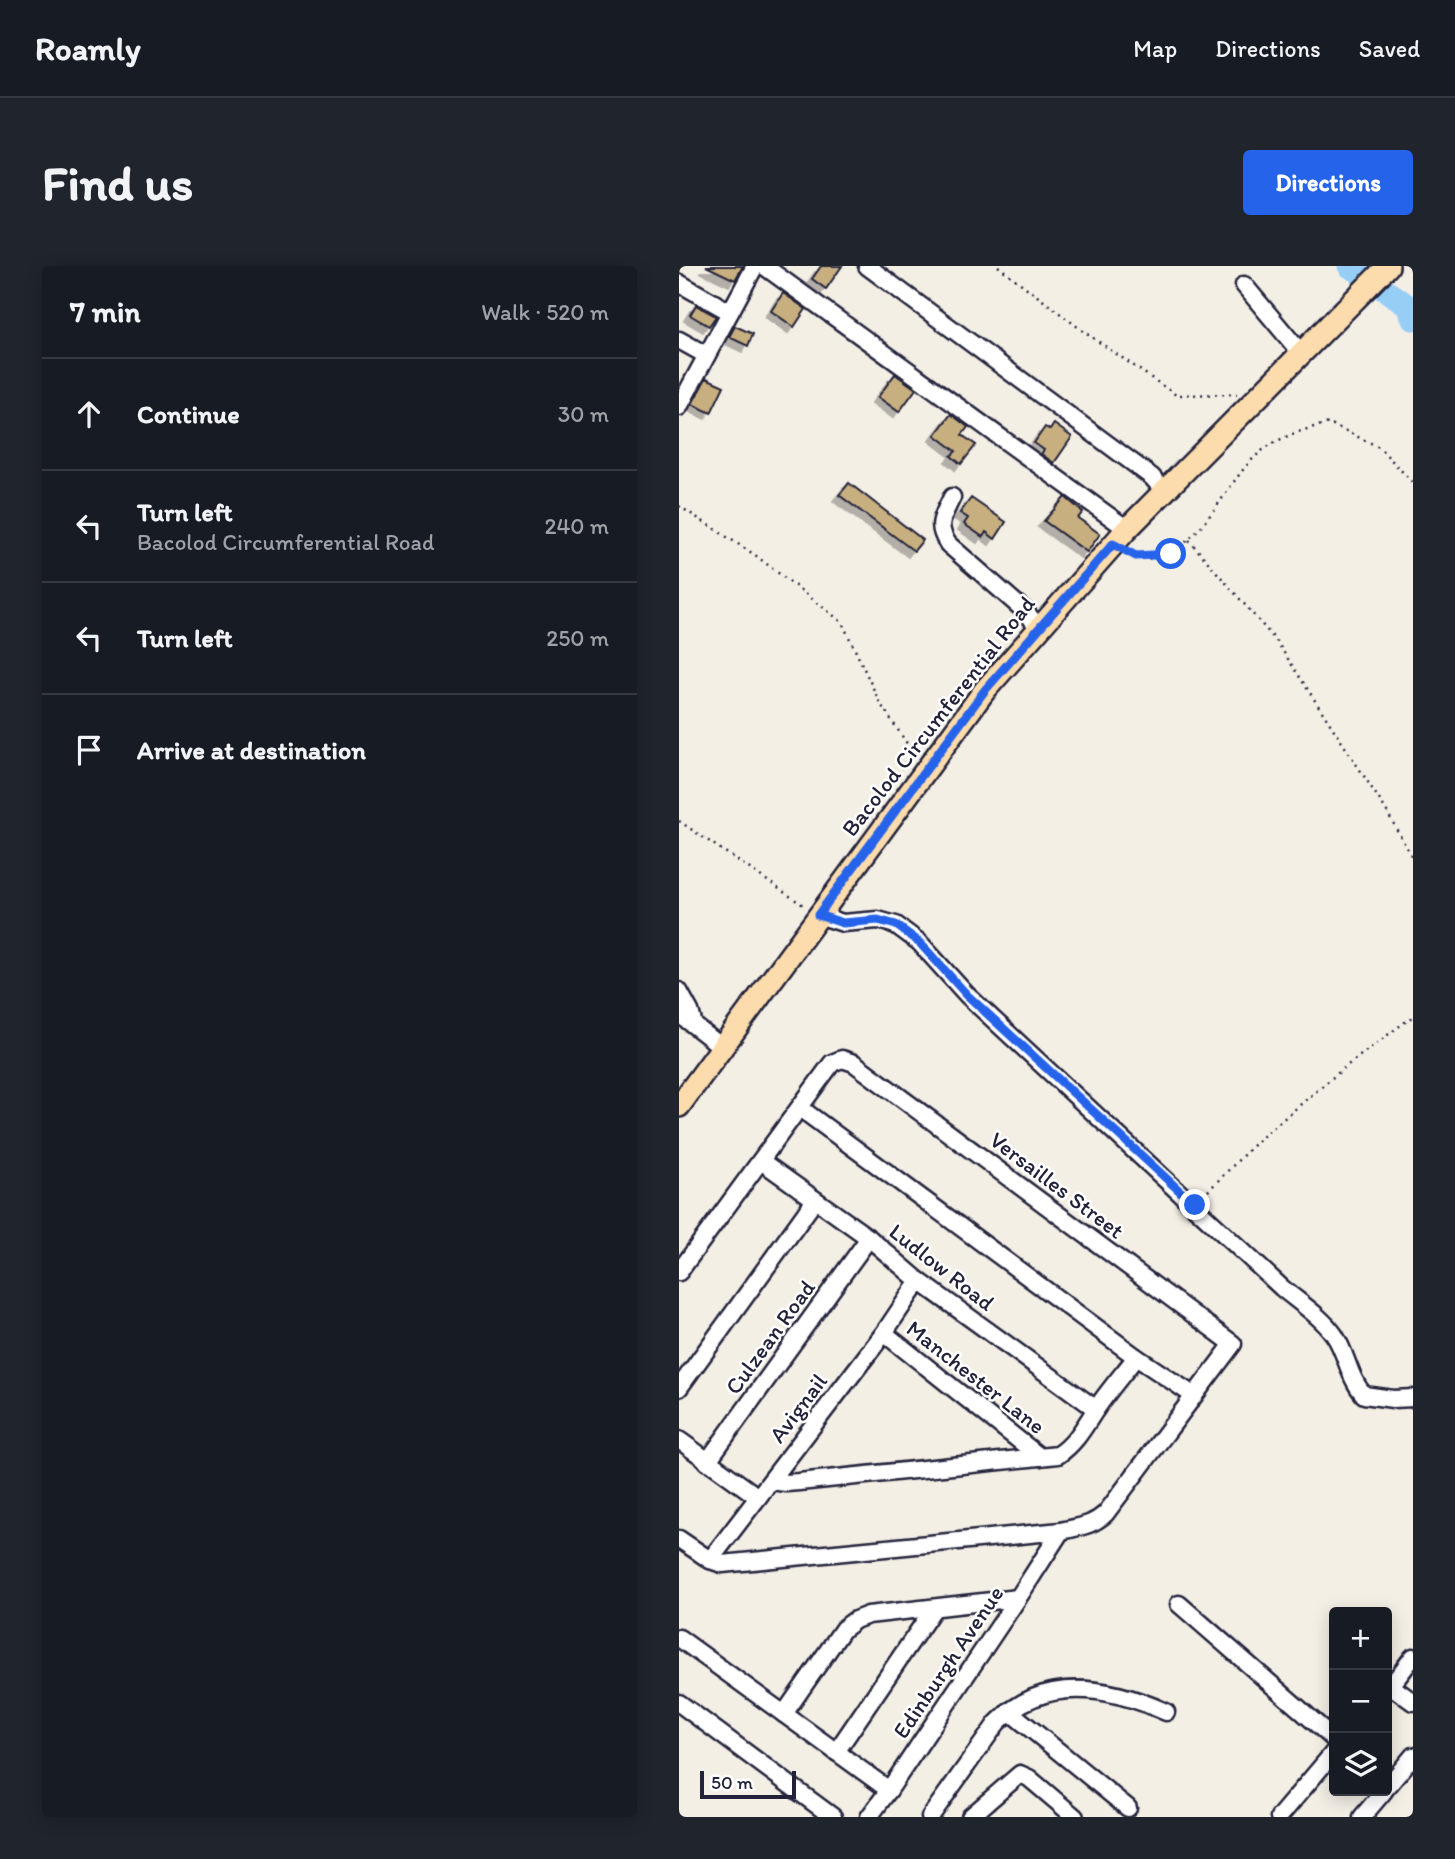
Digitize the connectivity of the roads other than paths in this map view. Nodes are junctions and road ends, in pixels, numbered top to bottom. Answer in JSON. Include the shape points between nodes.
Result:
{"nodes":[{"id":1,"x":755,"y":266,"type":"edge"},
{"id":2,"x":764,"y":266,"type":"edge"},
{"id":3,"x":867,"y":266,"type":"edge"},
{"id":4,"x":1388,"y":266,"type":"edge"},
{"id":5,"x":679,"y":283,"type":"edge"},
{"id":6,"x":1244,"y":285,"type":"dead end"},
{"id":7,"x":730,"y":313,"type":"junction"},
{"id":8,"x":679,"y":340,"type":"edge"},
{"id":9,"x":1300,"y":352,"type":"junction"},
{"id":10,"x":706,"y":355,"type":"junction"},
{"id":11,"x":680,"y":402,"type":"edge"},
{"id":12,"x":1165,"y":492,"type":"junction"},
{"id":13,"x":952,"y":497,"type":"dead end"},
{"id":14,"x":1120,"y":536,"type":"junction"},
{"id":15,"x":1039,"y":628,"type":"junction"},
{"id":16,"x":818,"y":915,"type":"junction"},
{"id":17,"x":679,"y":991,"type":"edge"},
{"id":18,"x":679,"y":1014,"type":"edge"},
{"id":19,"x":694,"y":1025,"type":"junction"},
{"id":20,"x":722,"y":1047,"type":"junction"},
{"id":21,"x":679,"y":1105,"type":"edge"},
{"id":22,"x":800,"y":1108,"type":"junction"},
{"id":23,"x":761,"y":1161,"type":"junction"},
{"id":24,"x":815,"y":1199,"type":"junction"},
{"id":25,"x":869,"y":1238,"type":"junction"},
{"id":26,"x":679,"y":1272,"type":"edge"},
{"id":27,"x":919,"y":1281,"type":"junction"},
{"id":28,"x":884,"y":1334,"type":"junction"},
{"id":29,"x":1136,"y":1357,"type":"junction"},
{"id":30,"x":679,"y":1388,"type":"edge"},
{"id":31,"x":1193,"y":1395,"type":"junction"},
{"id":32,"x":1413,"y":1398,"type":"edge"},
{"id":33,"x":1096,"y":1409,"type":"junction"},
{"id":34,"x":679,"y":1440,"type":"edge"},
{"id":35,"x":1040,"y":1457,"type":"junction"},
{"id":36,"x":707,"y":1462,"type":"junction"},
{"id":37,"x":771,"y":1481,"type":"junction"},
{"id":38,"x":758,"y":1497,"type":"junction"},
{"id":39,"x":1061,"y":1531,"type":"junction"},
{"id":40,"x":679,"y":1539,"type":"edge"},
{"id":41,"x":710,"y":1560,"type":"junction"},
{"id":42,"x":1019,"y":1598,"type":"junction"},
{"id":43,"x":1179,"y":1604,"type":"dead end"},
{"id":44,"x":934,"y":1608,"type":"junction"},
{"id":45,"x":679,"y":1638,"type":"edge"},
{"id":46,"x":1413,"y":1657,"type":"edge"},
{"id":47,"x":1392,"y":1684,"type":"edge"},
{"id":48,"x":1392,"y":1690,"type":"edge"},
{"id":49,"x":1413,"y":1702,"type":"edge"},
{"id":50,"x":679,"y":1703,"type":"edge"},
{"id":51,"x":1009,"y":1711,"type":"junction"},
{"id":52,"x":1166,"y":1712,"type":"dead end"},
{"id":53,"x":784,"y":1714,"type":"junction"},
{"id":54,"x":1329,"y":1735,"type":"edge"},
{"id":55,"x":836,"y":1752,"type":"junction"},
{"id":56,"x":1413,"y":1756,"type":"edge"},
{"id":57,"x":1329,"y":1758,"type":"edge"},
{"id":58,"x":1392,"y":1781,"type":"edge"},
{"id":59,"x":889,"y":1790,"type":"junction"},
{"id":60,"x":1379,"y":1796,"type":"edge"},
{"id":61,"x":1128,"y":1808,"type":"dead end"},
{"id":62,"x":833,"y":1817,"type":"edge"},
{"id":63,"x":869,"y":1817,"type":"edge"},
{"id":64,"x":930,"y":1817,"type":"edge"},
{"id":65,"x":969,"y":1817,"type":"edge"},
{"id":66,"x":1075,"y":1817,"type":"edge"},
{"id":67,"x":1279,"y":1817,"type":"edge"},
{"id":68,"x":1362,"y":1817,"type":"edge"}],
"edges":[{"from":1,"to":7,"type":"street"},
{"from":2,"to":14,"type":"street"},
{"from":3,"to":12,"type":"street","via":[[1152,477]]},
{"from":4,"to":9,"type":"main road","name":"Bacolod Circumferential Road"},
{"from":5,"to":7,"type":"street"},
{"from":6,"to":9,"type":"street"},
{"from":7,"to":10,"type":"street"},
{"from":8,"to":10,"type":"street"},
{"from":9,"to":12,"type":"main road","name":"Bacolod Circumferential Road"},
{"from":10,"to":11,"type":"street"},
{"from":12,"to":14,"type":"main road","name":"Bacolod Circumferential Road"},
{"from":13,"to":15,"type":"street","via":[[940,525],[942,535]]},
{"from":14,"to":15,"type":"main road","name":"Bacolod Circumferential Road"},
{"from":15,"to":16,"type":"main road","name":"Bacolod Circumferential Road","via":[[985,690]]},
{"from":16,"to":20,"type":"main road","name":"Bacolod Circumferential Road"},
{"from":16,"to":32,"type":"street","via":[[843,923],[878,920],[896,925],[919,942],[967,995],[1334,1335],[1356,1387],[1364,1395]]},
{"from":17,"to":19,"type":"street"},
{"from":18,"to":19,"type":"street"},
{"from":19,"to":20,"type":"street"},
{"from":20,"to":21,"type":"main road","name":"Bacolod Circumferential Road"},
{"from":22,"to":23,"type":"street"},
{"from":22,"to":29,"type":"street"},
{"from":22,"to":31,"type":"street","name":"Versailles Street","via":[[832,1063],[842,1059],[854,1063],[1233,1344]]},
{"from":23,"to":24,"type":"street","name":"Ludlow Road"},
{"from":23,"to":26,"type":"street"},
{"from":24,"to":25,"type":"street","name":"Ludlow Road"},
{"from":24,"to":30,"type":"street"},
{"from":25,"to":27,"type":"street","name":"Ludlow Road"},
{"from":25,"to":36,"type":"street","name":"Culzean Road"},
{"from":27,"to":28,"type":"street","name":"Avignail"},
{"from":27,"to":33,"type":"street","name":"Ludlow Road"},
{"from":28,"to":35,"type":"street","name":"Manchester Lane"},
{"from":28,"to":37,"type":"street","name":"Avignail"},
{"from":29,"to":31,"type":"street"},
{"from":29,"to":33,"type":"street"},
{"from":31,"to":39,"type":"street","via":[[1106,1513],[1098,1521]]},
{"from":33,"to":35,"type":"street","via":[[1071,1447],[1058,1455]]},
{"from":34,"to":36,"type":"street"},
{"from":35,"to":37,"type":"street"},
{"from":36,"to":38,"type":"street"},
{"from":37,"to":38,"type":"street","name":"Avignail"},
{"from":38,"to":41,"type":"street","name":"Avignail"},
{"from":39,"to":41,"type":"street","via":[[735,1563]]},
{"from":39,"to":42,"type":"street","name":"Edinburgh Avenue"},
{"from":40,"to":41,"type":"street"},
{"from":42,"to":44,"type":"street"},
{"from":42,"to":59,"type":"street","name":"Edinburgh Avenue"},
{"from":43,"to":54,"type":"street"},
{"from":44,"to":53,"type":"street","via":[[855,1620],[843,1629]]},
{"from":44,"to":55,"type":"street"},
{"from":45,"to":53,"type":"street"},
{"from":46,"to":47,"type":"street"},
{"from":48,"to":49,"type":"street"},
{"from":50,"to":62,"type":"street"},
{"from":51,"to":52,"type":"street","via":[[1050,1692],[1081,1688],[1140,1700]]},
{"from":51,"to":61,"type":"street"},
{"from":51,"to":64,"type":"street"},
{"from":53,"to":55,"type":"street"},
{"from":55,"to":59,"type":"street"},
{"from":56,"to":58,"type":"street"},
{"from":57,"to":67,"type":"street"},
{"from":59,"to":63,"type":"street","name":"Edinburgh Avenue"},
{"from":60,"to":68,"type":"street"},
{"from":65,"to":66,"type":"street","via":[[1020,1774]]}]}
